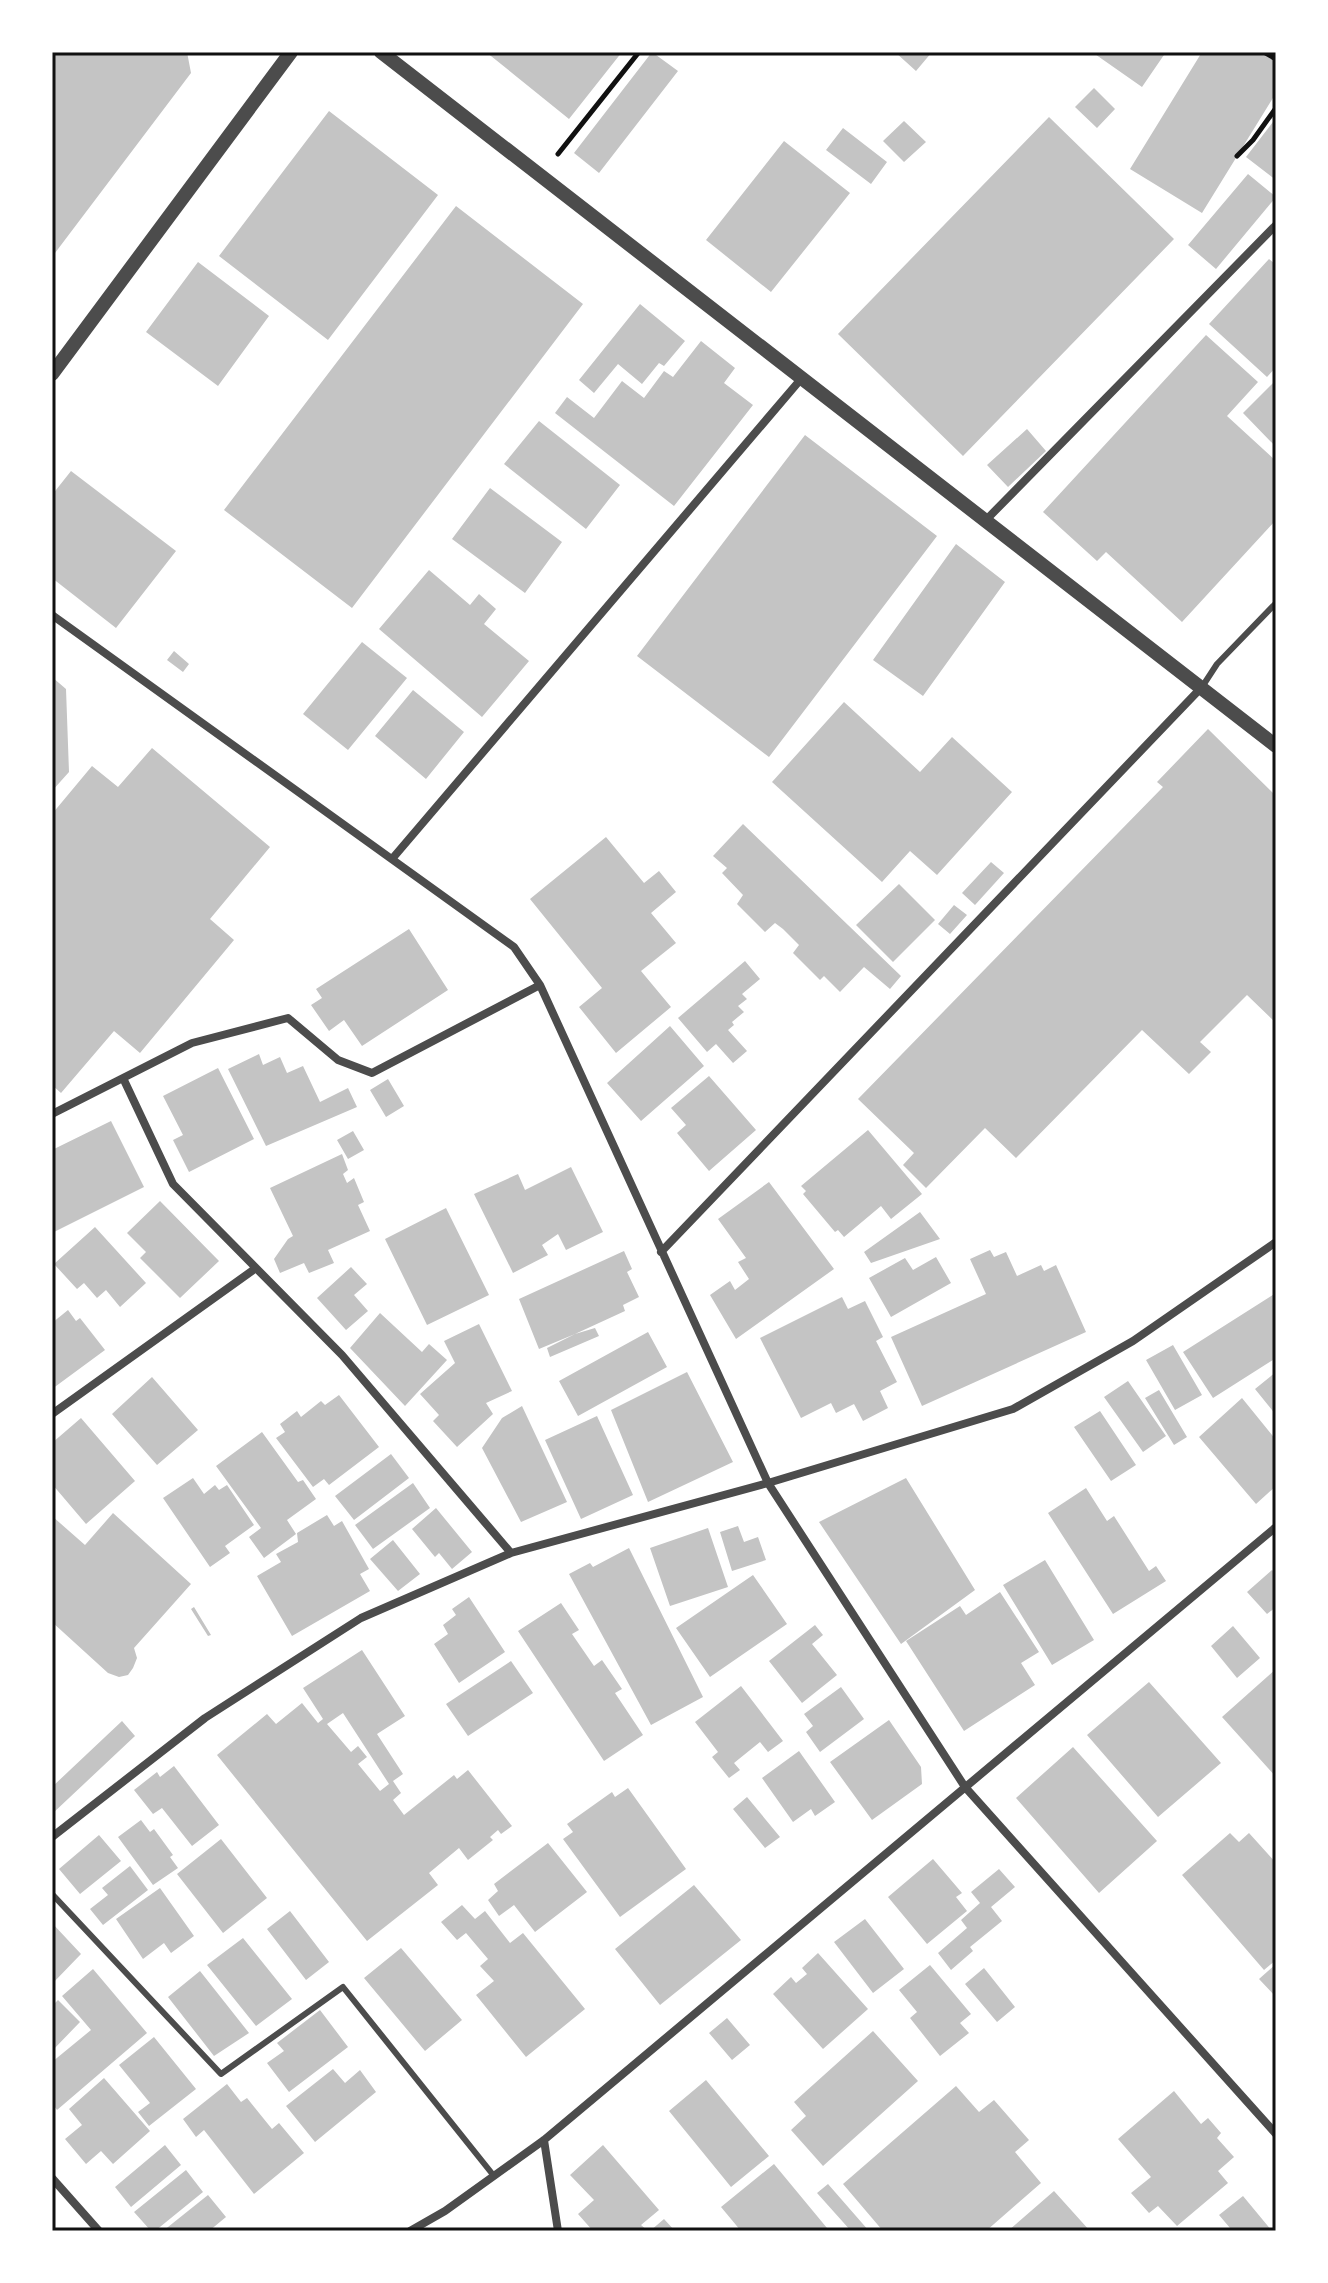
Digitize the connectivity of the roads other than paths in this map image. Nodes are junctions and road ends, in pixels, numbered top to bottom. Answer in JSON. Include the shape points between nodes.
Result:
{"nodes":[{"id":1,"x":291,"y":52,"type":"edge"},
{"id":2,"x":381,"y":52,"type":"edge"},
{"id":3,"x":1276,"y":225,"type":"edge"},
{"id":4,"x":52,"y":374,"type":"edge"},
{"id":5,"x":801,"y":379,"type":"junction"},
{"id":6,"x":985,"y":522,"type":"junction"},
{"id":7,"x":1276,"y":603,"type":"edge"},
{"id":8,"x":52,"y":615,"type":"edge"},
{"id":9,"x":1200,"y":689,"type":"junction"},
{"id":10,"x":1276,"y":746,"type":"edge"},
{"id":11,"x":392,"y":859,"type":"junction"},
{"id":12,"x":540,"y":985,"type":"junction"},
{"id":13,"x":123,"y":1078,"type":"junction"},
{"id":14,"x":52,"y":1114,"type":"edge"},
{"id":15,"x":1276,"y":1242,"type":"edge"},
{"id":16,"x":661,"y":1252,"type":"junction"},
{"id":17,"x":256,"y":1268,"type":"junction"},
{"id":18,"x":52,"y":1414,"type":"edge"},
{"id":19,"x":768,"y":1483,"type":"junction"},
{"id":20,"x":1276,"y":1527,"type":"edge"},
{"id":21,"x":511,"y":1553,"type":"junction"},
{"id":22,"x":965,"y":1787,"type":"junction"},
{"id":23,"x":52,"y":1837,"type":"edge"},
{"id":24,"x":52,"y":1894,"type":"edge"},
{"id":25,"x":1276,"y":2134,"type":"edge"},
{"id":26,"x":544,"y":2140,"type":"junction"},
{"id":27,"x":494,"y":2176,"type":"junction"},
{"id":28,"x":52,"y":2178,"type":"edge"},
{"id":29,"x":99,"y":2231,"type":"edge"},
{"id":30,"x":410,"y":2231,"type":"edge"},
{"id":31,"x":558,"y":2231,"type":"edge"}],
"edges":[{"from":1,"to":4,"type":"street"},
{"from":2,"to":5,"type":"street"},
{"from":3,"to":6,"type":"street"},
{"from":5,"to":6,"type":"street"},
{"from":5,"to":11,"type":"street"},
{"from":6,"to":9,"type":"street"},
{"from":7,"to":9,"type":"lane"},
{"from":8,"to":11,"type":"street"},
{"from":9,"to":10,"type":"street"},
{"from":9,"to":16,"type":"street"},
{"from":11,"to":12,"type":"street","via":[[514,947]]},
{"from":12,"to":13,"type":"street","via":[[372,1073],[338,1060],[288,1018],[192,1043]]},
{"from":12,"to":16,"type":"street"},
{"from":13,"to":14,"type":"street"},
{"from":13,"to":17,"type":"street","via":[[173,1184]]},
{"from":15,"to":19,"type":"street","via":[[1133,1341],[1013,1409]]},
{"from":16,"to":19,"type":"street"},
{"from":17,"to":18,"type":"street"},
{"from":17,"to":21,"type":"street","via":[[342,1355]]},
{"from":19,"to":21,"type":"street"},
{"from":19,"to":22,"type":"street"},
{"from":20,"to":22,"type":"street"},
{"from":21,"to":23,"type":"street","via":[[361,1618],[205,1718]]},
{"from":22,"to":25,"type":"street"},
{"from":22,"to":26,"type":"street"},
{"from":24,"to":27,"type":"lane","via":[[221,2074],[343,1987]]},
{"from":26,"to":27,"type":"street"},
{"from":26,"to":31,"type":"street"},
{"from":27,"to":30,"type":"street"},
{"from":28,"to":29,"type":"street"}]}
